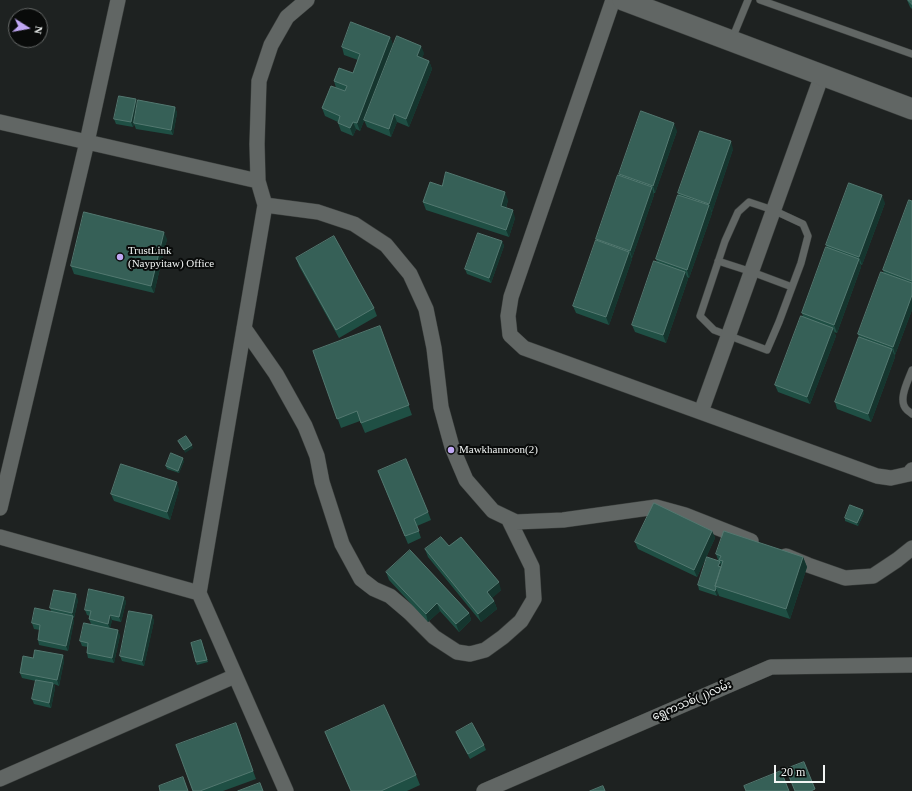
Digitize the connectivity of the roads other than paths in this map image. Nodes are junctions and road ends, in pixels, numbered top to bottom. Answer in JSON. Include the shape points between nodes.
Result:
{"nodes":[{"id":1,"x":118,"y":0,"type":"edge"},
{"id":2,"x":307,"y":0,"type":"edge"},
{"id":3,"x":613,"y":0,"type":"edge"},
{"id":4,"x":623,"y":0,"type":"edge"},
{"id":5,"x":748,"y":0,"type":"edge"},
{"id":6,"x":760,"y":0,"type":"edge"},
{"id":7,"x":731,"y":41,"type":"junction"},
{"id":8,"x":912,"y":54,"type":"edge"},
{"id":9,"x":822,"y":74,"type":"junction"},
{"id":10,"x":912,"y":108,"type":"edge"},
{"id":11,"x":0,"y":122,"type":"edge"},
{"id":12,"x":87,"y":142,"type":"junction"},
{"id":13,"x":258,"y":181,"type":"junction"},
{"id":14,"x":265,"y":205,"type":"junction"},
{"id":15,"x":773,"y":210,"type":"junction"},
{"id":16,"x":718,"y":261,"type":"junction"},
{"id":17,"x":752,"y":272,"type":"junction"},
{"id":18,"x":792,"y":287,"type":"junction"},
{"id":19,"x":244,"y":328,"type":"junction"},
{"id":20,"x":729,"y":335,"type":"junction"},
{"id":21,"x":912,"y":370,"type":"edge"},
{"id":22,"x":701,"y":412,"type":"junction"},
{"id":23,"x":912,"y":414,"type":"edge"},
{"id":24,"x":912,"y":470,"type":"edge"},
{"id":25,"x":0,"y":508,"type":"edge"},
{"id":26,"x":508,"y":518,"type":"junction"},
{"id":27,"x":0,"y":537,"type":"edge"},
{"id":28,"x":912,"y":548,"type":"edge"},
{"id":29,"x":199,"y":593,"type":"junction"},
{"id":30,"x":912,"y":665,"type":"edge"},
{"id":31,"x":235,"y":676,"type":"junction"},
{"id":32,"x":0,"y":779,"type":"edge"},
{"id":33,"x":286,"y":791,"type":"edge"},
{"id":34,"x":484,"y":791,"type":"edge"}],
"edges":[{"from":1,"to":12,"type":"street"},
{"from":2,"to":13,"type":"street","via":[[287,17],[280,28],[271,45],[259,81]]},
{"from":3,"to":22,"type":"street","via":[[511,297],[508,316],[510,335],[524,348]]},
{"from":4,"to":7,"type":"street"},
{"from":5,"to":7,"type":"lane"},
{"from":6,"to":8,"type":"lane"},
{"from":7,"to":9,"type":"street"},
{"from":9,"to":10,"type":"street"},
{"from":9,"to":15,"type":"street"},
{"from":11,"to":12,"type":"street"},
{"from":12,"to":13,"type":"street"},
{"from":12,"to":25,"type":"street"},
{"from":13,"to":14,"type":"street"},
{"from":14,"to":19,"type":"street"},
{"from":14,"to":26,"type":"street","via":[[318,212],[354,224],[386,245],[410,274],[426,309],[434,348],[441,407],[452,447],[466,480],[493,511]]},
{"from":15,"to":16,"type":"lane","via":[[749,202],[738,212]]},
{"from":15,"to":17,"type":"street"},
{"from":15,"to":18,"type":"lane","via":[[803,224],[808,236]]},
{"from":16,"to":17,"type":"lane"},
{"from":16,"to":20,"type":"lane","via":[[700,316],[714,330]]},
{"from":17,"to":18,"type":"lane"},
{"from":17,"to":20,"type":"street"},
{"from":18,"to":20,"type":"lane","via":[[767,350]]},
{"from":19,"to":26,"type":"street","via":[[276,374],[305,426],[317,456],[322,482],[342,544],[361,579],[374,589],[390,596],[434,637],[457,652],[470,654],[485,650],[521,621],[534,598],[532,567]]},
{"from":19,"to":29,"type":"street"},
{"from":20,"to":22,"type":"street"},
{"from":21,"to":23,"type":"lane","via":[[903,395],[906,410]]},
{"from":22,"to":24,"type":"street","via":[[877,476],[891,478],[909,474]]},
{"from":26,"to":28,"type":"street","via":[[516,522],[563,520],[656,507],[685,515],[845,578],[873,576]]},
{"from":27,"to":29,"type":"street"},
{"from":29,"to":31,"type":"street"},
{"from":30,"to":34,"type":"street","name":"ရွှေကသစ်(၂)လမ်း","via":[[771,668]]},
{"from":31,"to":32,"type":"street"},
{"from":31,"to":33,"type":"street"}]}
